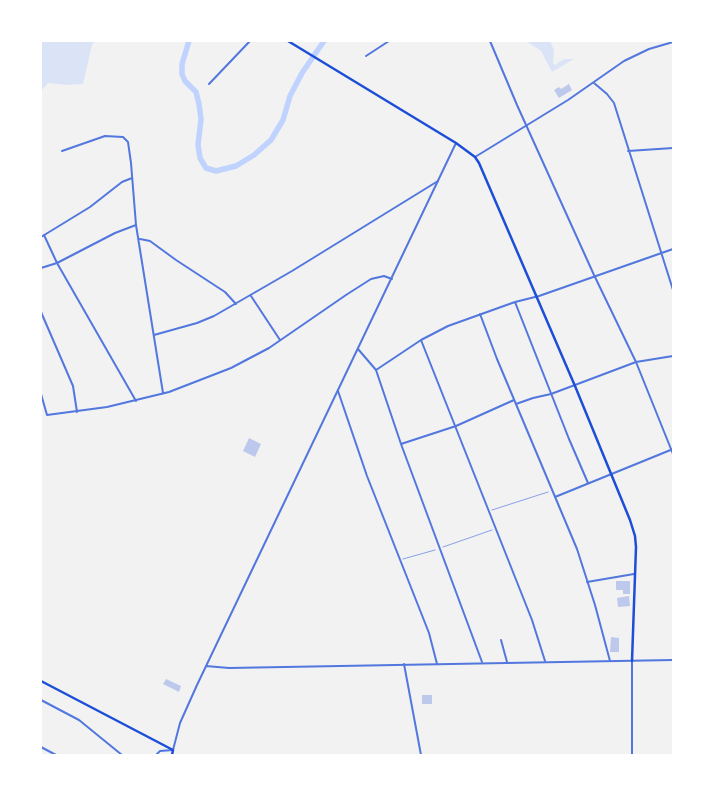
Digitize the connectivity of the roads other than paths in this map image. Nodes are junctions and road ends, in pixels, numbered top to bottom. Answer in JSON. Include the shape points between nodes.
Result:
{"nodes":[{"id":1,"x":250,"y":41,"type":"edge"},
{"id":2,"x":288,"y":41,"type":"edge"},
{"id":3,"x":390,"y":41,"type":"edge"},
{"id":4,"x":490,"y":41,"type":"edge"},
{"id":5,"x":673,"y":42,"type":"edge"},
{"id":6,"x":366,"y":56,"type":"dead end"},
{"id":7,"x":594,"y":83,"type":"junction"},
{"id":8,"x":209,"y":84,"type":"dead end"},
{"id":9,"x":527,"y":126,"type":"junction"},
{"id":10,"x":456,"y":143,"type":"junction"},
{"id":11,"x":673,"y":148,"type":"edge"},
{"id":12,"x":62,"y":151,"type":"dead end"},
{"id":13,"x":628,"y":151,"type":"junction"},
{"id":14,"x":475,"y":157,"type":"junction"},
{"id":15,"x":132,"y":178,"type":"junction"},
{"id":16,"x":438,"y":181,"type":"junction"},
{"id":17,"x":136,"y":225,"type":"junction"},
{"id":18,"x":43,"y":236,"type":"edge"},
{"id":19,"x":139,"y":239,"type":"junction"},
{"id":20,"x":673,"y":249,"type":"edge"},
{"id":21,"x":661,"y":252,"type":"junction"},
{"id":22,"x":57,"y":263,"type":"junction"},
{"id":23,"x":41,"y":268,"type":"edge"},
{"id":24,"x":594,"y":275,"type":"junction"},
{"id":25,"x":392,"y":279,"type":"junction"},
{"id":26,"x":673,"y":290,"type":"edge"},
{"id":27,"x":250,"y":296,"type":"junction"},
{"id":28,"x":535,"y":297,"type":"junction"},
{"id":29,"x":515,"y":302,"type":"junction"},
{"id":30,"x":236,"y":304,"type":"junction"},
{"id":31,"x":41,"y":312,"type":"edge"},
{"id":32,"x":480,"y":314,"type":"junction"},
{"id":33,"x":154,"y":335,"type":"junction"},
{"id":34,"x":280,"y":340,"type":"junction"},
{"id":35,"x":421,"y":340,"type":"junction"},
{"id":36,"x":358,"y":350,"type":"junction"},
{"id":37,"x":673,"y":356,"type":"edge"},
{"id":38,"x":636,"y":362,"type":"junction"},
{"id":39,"x":376,"y":370,"type":"junction"},
{"id":40,"x":574,"y":386,"type":"junction"},
{"id":41,"x":338,"y":391,"type":"junction"},
{"id":42,"x":41,"y":394,"type":"edge"},
{"id":43,"x":163,"y":394,"type":"junction"},
{"id":44,"x":551,"y":394,"type":"junction"},
{"id":45,"x":514,"y":400,"type":"junction"},
{"id":46,"x":136,"y":401,"type":"junction"},
{"id":47,"x":516,"y":404,"type":"junction"},
{"id":48,"x":77,"y":412,"type":"junction"},
{"id":49,"x":456,"y":426,"type":"junction"},
{"id":50,"x":401,"y":444,"type":"junction"},
{"id":51,"x":672,"y":449,"type":"edge"},
{"id":52,"x":673,"y":454,"type":"edge"},
{"id":53,"x":611,"y":473,"type":"junction"},
{"id":54,"x":588,"y":483,"type":"junction"},
{"id":55,"x":555,"y":497,"type":"junction"},
{"id":56,"x":636,"y":573,"type":"junction"},
{"id":57,"x":587,"y":582,"type":"junction"},
{"id":58,"x":501,"y":640,"type":"dead end"},
{"id":59,"x":673,"y":660,"type":"edge"},
{"id":60,"x":545,"y":661,"type":"junction"},
{"id":61,"x":610,"y":661,"type":"junction"},
{"id":62,"x":632,"y":661,"type":"junction"},
{"id":63,"x":482,"y":662,"type":"junction"},
{"id":64,"x":507,"y":662,"type":"junction"},
{"id":65,"x":404,"y":664,"type":"junction"},
{"id":66,"x":437,"y":664,"type":"junction"},
{"id":67,"x":206,"y":666,"type":"junction"},
{"id":68,"x":41,"y":680,"type":"edge"},
{"id":69,"x":41,"y":700,"type":"edge"},
{"id":70,"x":41,"y":747,"type":"edge"},
{"id":71,"x":173,"y":750,"type":"junction"},
{"id":72,"x":421,"y":754,"type":"edge"},
{"id":73,"x":56,"y":755,"type":"edge"},
{"id":74,"x":122,"y":755,"type":"edge"},
{"id":75,"x":156,"y":755,"type":"edge"},
{"id":76,"x":172,"y":755,"type":"edge"},
{"id":77,"x":425,"y":755,"type":"edge"},
{"id":78,"x":632,"y":755,"type":"edge"}],
"edges":[{"from":1,"to":8,"type":"street"},
{"from":2,"to":10,"type":"main road"},
{"from":3,"to":6,"type":"street"},
{"from":4,"to":9,"type":"street"},
{"from":5,"to":7,"type":"street","via":[[624,61]]},
{"from":7,"to":9,"type":"street"},
{"from":7,"to":13,"type":"street","via":[[614,103]]},
{"from":9,"to":14,"type":"street"},
{"from":9,"to":24,"type":"street"},
{"from":10,"to":14,"type":"main road"},
{"from":10,"to":16,"type":"street"},
{"from":11,"to":13,"type":"street"},
{"from":12,"to":15,"type":"street","via":[[105,136],[124,137],[128,142]]},
{"from":13,"to":21,"type":"street"},
{"from":14,"to":28,"type":"main road"},
{"from":15,"to":17,"type":"street"},
{"from":15,"to":18,"type":"street"},
{"from":16,"to":25,"type":"street"},
{"from":16,"to":27,"type":"street"},
{"from":17,"to":19,"type":"street"},
{"from":17,"to":22,"type":"street"},
{"from":18,"to":22,"type":"street"},
{"from":19,"to":30,"type":"street","via":[[150,241],[225,292]]},
{"from":19,"to":33,"type":"street"},
{"from":20,"to":21,"type":"street"},
{"from":21,"to":24,"type":"street"},
{"from":21,"to":26,"type":"street"},
{"from":22,"to":23,"type":"street"},
{"from":22,"to":46,"type":"street"},
{"from":24,"to":28,"type":"street"},
{"from":24,"to":38,"type":"street"},
{"from":25,"to":34,"type":"street","via":[[384,276],[371,279]]},
{"from":25,"to":36,"type":"street"},
{"from":27,"to":30,"type":"street"},
{"from":27,"to":34,"type":"street"},
{"from":28,"to":29,"type":"street"},
{"from":28,"to":40,"type":"main road"},
{"from":29,"to":32,"type":"street"},
{"from":29,"to":44,"type":"street"},
{"from":30,"to":33,"type":"street","via":[[197,323]]},
{"from":31,"to":48,"type":"street","via":[[73,386]]},
{"from":32,"to":35,"type":"street"},
{"from":32,"to":45,"type":"street"},
{"from":33,"to":43,"type":"street"},
{"from":34,"to":43,"type":"street","via":[[231,368]]},
{"from":35,"to":39,"type":"street"},
{"from":35,"to":49,"type":"street"},
{"from":36,"to":39,"type":"street"},
{"from":36,"to":41,"type":"street"},
{"from":37,"to":38,"type":"street"},
{"from":38,"to":40,"type":"street"},
{"from":38,"to":51,"type":"street"},
{"from":39,"to":50,"type":"street"},
{"from":40,"to":44,"type":"street"},
{"from":40,"to":53,"type":"main road"},
{"from":41,"to":66,"type":"street","via":[[367,476],[429,633]]},
{"from":41,"to":67,"type":"street"},
{"from":42,"to":48,"type":"street","via":[[47,415]]},
{"from":43,"to":46,"type":"street"},
{"from":44,"to":47,"type":"street"},
{"from":44,"to":54,"type":"street"},
{"from":45,"to":47,"type":"street"},
{"from":45,"to":49,"type":"street"},
{"from":46,"to":48,"type":"street"},
{"from":47,"to":55,"type":"street"},
{"from":49,"to":50,"type":"street"},
{"from":49,"to":60,"type":"street"},
{"from":50,"to":63,"type":"street"},
{"from":51,"to":52,"type":"street"},
{"from":51,"to":53,"type":"street"},
{"from":53,"to":54,"type":"street"},
{"from":53,"to":56,"type":"main road","via":[[635,536]]},
{"from":54,"to":55,"type":"street"},
{"from":55,"to":57,"type":"street"},
{"from":56,"to":57,"type":"street"},
{"from":56,"to":62,"type":"main road"},
{"from":57,"to":61,"type":"street"},
{"from":58,"to":64,"type":"street"},
{"from":59,"to":62,"type":"street"},
{"from":60,"to":61,"type":"street"},
{"from":60,"to":64,"type":"street"},
{"from":61,"to":62,"type":"street"},
{"from":62,"to":78,"type":"street"},
{"from":63,"to":64,"type":"street"},
{"from":63,"to":66,"type":"street"},
{"from":65,"to":66,"type":"street"},
{"from":65,"to":67,"type":"street"},
{"from":65,"to":72,"type":"street"},
{"from":67,"to":71,"type":"street","via":[[180,723]]},
{"from":68,"to":71,"type":"main road"},
{"from":69,"to":74,"type":"street","via":[[79,720]]},
{"from":70,"to":73,"type":"street"},
{"from":71,"to":75,"type":"street","via":[[160,751]]},
{"from":71,"to":76,"type":"main road"},
{"from":72,"to":77,"type":"street"}]}
